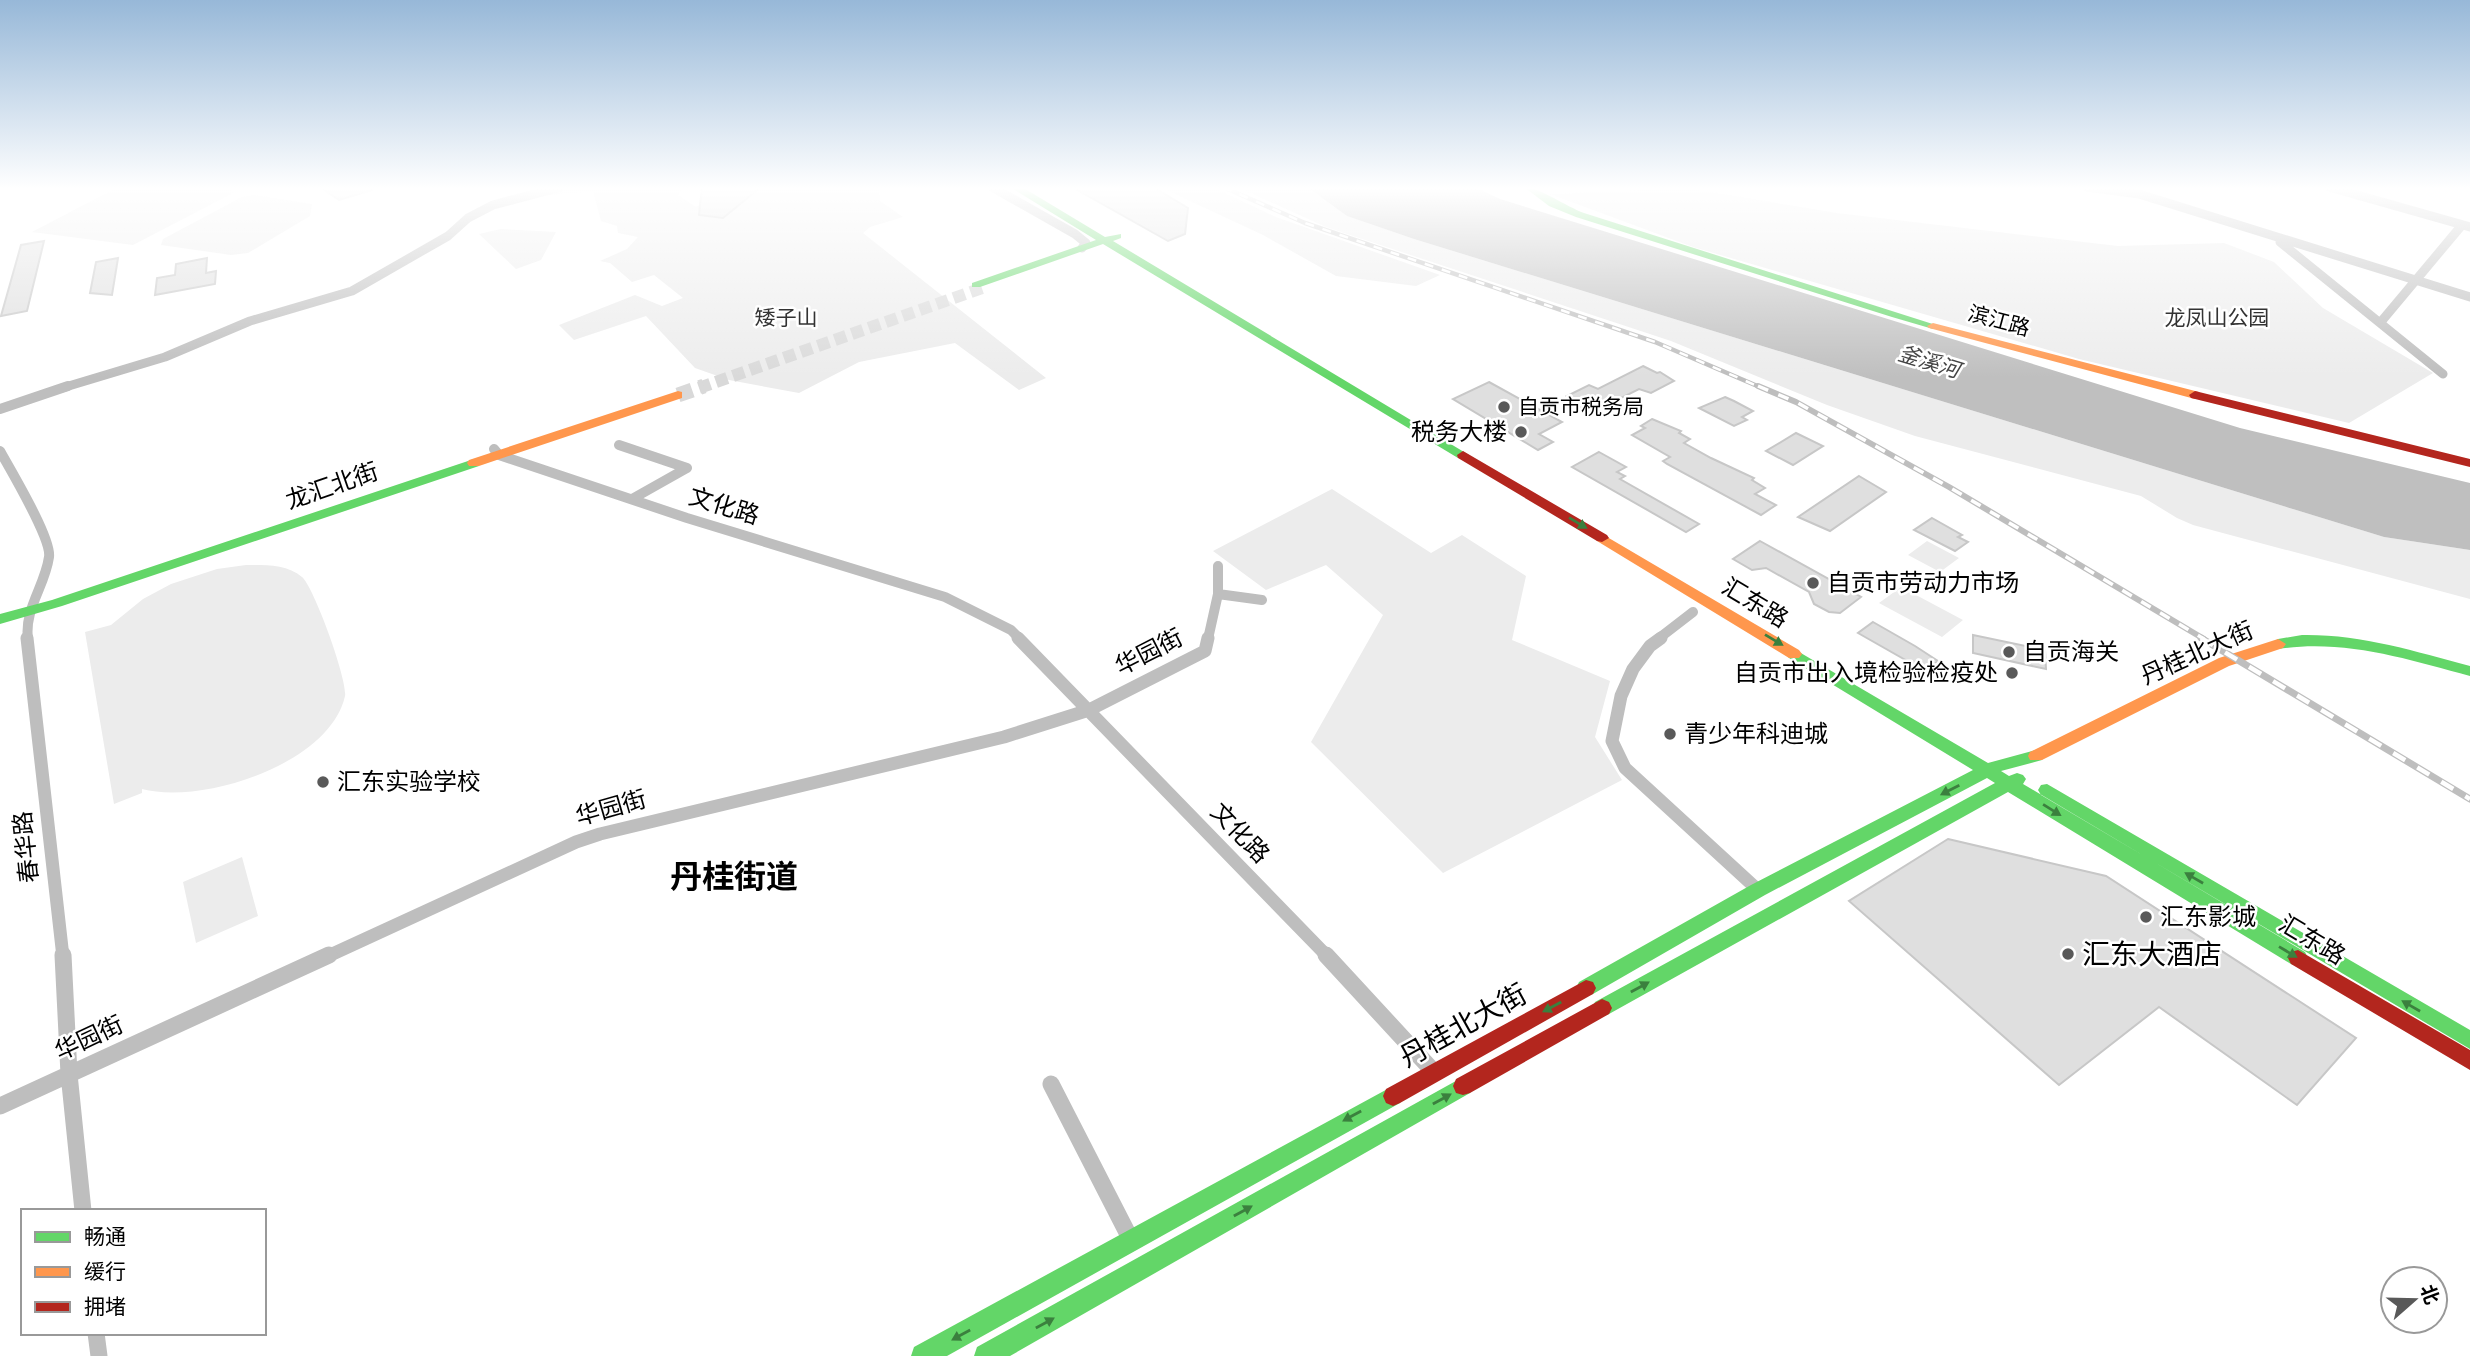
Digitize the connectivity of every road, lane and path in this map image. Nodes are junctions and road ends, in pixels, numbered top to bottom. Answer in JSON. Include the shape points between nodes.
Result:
{"nodes":[{"id":1,"x":423,"y":250,"type":"edge"},
{"id":2,"x":1076,"y":250,"type":"edge"},
{"id":3,"x":1084,"y":250,"type":"edge"},
{"id":4,"x":1132,"y":250,"type":"edge"},
{"id":5,"x":1688,"y":250,"type":"edge"},
{"id":6,"x":1697,"y":250,"type":"edge"},
{"id":7,"x":2291,"y":250,"type":"edge"},
{"id":8,"x":2319,"y":250,"type":"edge"},
{"id":9,"x":2444,"y":250,"type":"edge"},
{"id":10,"x":2417,"y":281,"type":"junction"},
{"id":11,"x":2470,"y":297,"type":"edge"},
{"id":12,"x":2355,"y":302,"type":"junction"},
{"id":13,"x":2390,"y":309,"type":"junction"},
{"id":14,"x":2380,"y":323,"type":"junction"},
{"id":15,"x":2443,"y":374,"type":"dead end"},
{"id":16,"x":675,"y":392,"type":"tunnel mouth"},
{"id":17,"x":2205,"y":399,"type":"junction"},
{"id":18,"x":0,"y":410,"type":"edge"},
{"id":19,"x":619,"y":445,"type":"dead end"},
{"id":20,"x":0,"y":451,"type":"edge"},
{"id":21,"x":496,"y":452,"type":"junction"},
{"id":22,"x":2470,"y":456,"type":"edge"},
{"id":23,"x":2470,"y":463,"type":"edge"},
{"id":24,"x":2470,"y":469,"type":"edge"},
{"id":25,"x":632,"y":499,"type":"junction"},
{"id":26,"x":1217,"y":566,"type":"dead end"},
{"id":27,"x":1218,"y":594,"type":"junction"},
{"id":28,"x":1262,"y":600,"type":"dead end"},
{"id":29,"x":30,"y":608,"type":"junction"},
{"id":30,"x":0,"y":612,"type":"edge"},
{"id":31,"x":1693,"y":612,"type":"dead end"},
{"id":32,"x":0,"y":619,"type":"edge"},
{"id":33,"x":2470,"y":671,"type":"edge"},
{"id":34,"x":1089,"y":710,"type":"junction"},
{"id":35,"x":2036,"y":756,"type":"junction"},
{"id":36,"x":1996,"y":767,"type":"junction"},
{"id":37,"x":2016,"y":779,"type":"junction"},
{"id":38,"x":1758,"y":890,"type":"junction"},
{"id":39,"x":2470,"y":1040,"type":"edge"},
{"id":40,"x":2470,"y":1061,"type":"edge"},
{"id":41,"x":1433,"y":1072,"type":"junction"},
{"id":42,"x":69,"y":1074,"type":"junction"},
{"id":43,"x":1051,"y":1084,"type":"dead end"},
{"id":44,"x":0,"y":1105,"type":"edge"},
{"id":45,"x":83,"y":1209,"type":"edge"},
{"id":46,"x":1131,"y":1240,"type":"junction"},
{"id":47,"x":96,"y":1335,"type":"edge"},
{"id":48,"x":99,"y":1356,"type":"edge"},
{"id":49,"x":923,"y":1356,"type":"edge"},
{"id":50,"x":986,"y":1356,"type":"edge"}],
"edges":[{"from":1,"to":18,"type":"street","via":[[352,291],[250,321],[165,357]]},
{"from":2,"to":3,"type":"main road","via":[[979,287]]},
{"from":4,"to":36,"type":"main road","name":"汇东路","via":[[1682,569]]},
{"from":5,"to":17,"type":"main road","name":"滨江路","via":[[1846,301]]},
{"from":6,"to":22,"type":"main road","name":"滨江路","via":[[1846,298],[2204,395]]},
{"from":7,"to":12,"type":"street"},
{"from":8,"to":10,"type":"street"},
{"from":9,"to":10,"type":"street"},
{"from":10,"to":11,"type":"street"},
{"from":10,"to":13,"type":"street"},
{"from":12,"to":13,"type":"street"},
{"from":12,"to":14,"type":"street"},
{"from":13,"to":14,"type":"street"},
{"from":14,"to":15,"type":"street"},
{"from":16,"to":21,"type":"main road","name":"龙汇北街"},
{"from":17,"to":23,"type":"main road","name":"滨江路"},
{"from":17,"to":24,"type":"main road"},
{"from":19,"to":25,"type":"street","via":[[687,468]]},
{"from":20,"to":29,"type":"street","name":"春华路","via":[[50,547],[50,561]]},
{"from":21,"to":25,"type":"street","name":"文化路"},
{"from":21,"to":29,"type":"main road","name":"龙汇北街"},
{"from":25,"to":34,"type":"street","name":"文化路","via":[[944,597],[1011,630]]},
{"from":26,"to":27,"type":"street"},
{"from":27,"to":28,"type":"street"},
{"from":27,"to":34,"type":"street","name":"华园街","via":[[1205,651]]},
{"from":29,"to":30,"type":"main road","name":"龙汇北街"},
{"from":29,"to":32,"type":"main road","name":"龙汇北街"},
{"from":29,"to":42,"type":"street","name":"春华路","via":[[26,625],[63,955]]},
{"from":31,"to":38,"type":"street","via":[[1650,646],[1633,669],[1621,696],[1612,741],[1625,768]]},
{"from":33,"to":35,"type":"main road","name":"丹桂北大街","via":[[2401,654],[2307,640],[2263,646]]},
{"from":34,"to":41,"type":"street","name":"文化路"},
{"from":34,"to":42,"type":"street","name":"华园街","via":[[1004,737],[576,842]]},
{"from":35,"to":36,"type":"main road","name":"丹桂北大街"},
{"from":35,"to":37,"type":"main road","name":"丹桂北大街"},
{"from":36,"to":37,"type":"main road","name":"汇东路"},
{"from":36,"to":38,"type":"main road","name":"丹桂北大街","one_way":true},
{"from":39,"to":37,"type":"main road","name":"汇东路","one_way":true},
{"from":37,"to":40,"type":"main road","name":"汇东路","one_way":true},
{"from":50,"to":37,"type":"main road","name":"丹桂北大街","one_way":true},
{"from":38,"to":41,"type":"main road","name":"丹桂北大街","one_way":true},
{"from":41,"to":46,"type":"main road","name":"丹桂北大街","one_way":true},
{"from":42,"to":44,"type":"street","name":"华园街"},
{"from":42,"to":45,"type":"street","name":"春华路"},
{"from":43,"to":46,"type":"street"},
{"from":46,"to":49,"type":"main road","name":"丹桂北大街","one_way":true},
{"from":47,"to":48,"type":"street"}]}
